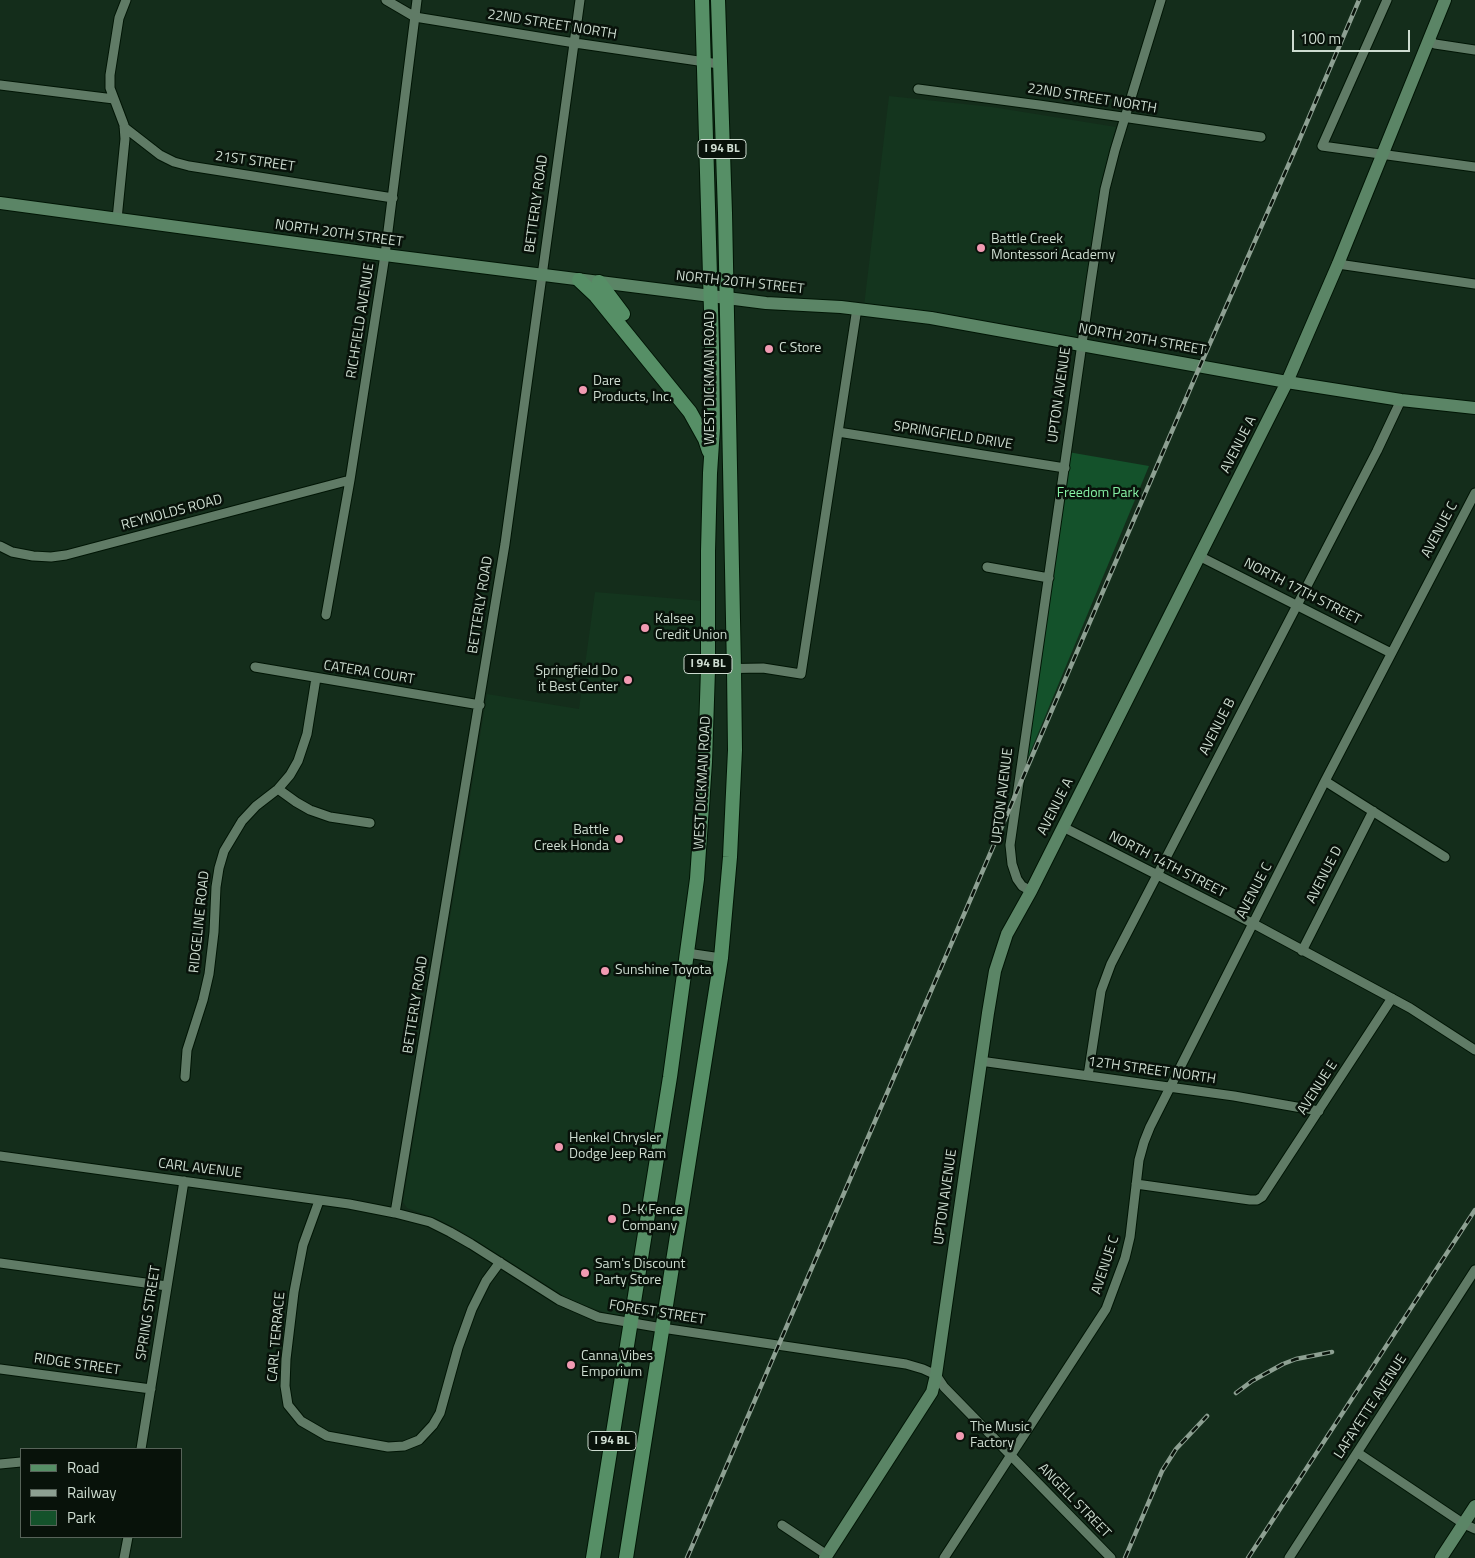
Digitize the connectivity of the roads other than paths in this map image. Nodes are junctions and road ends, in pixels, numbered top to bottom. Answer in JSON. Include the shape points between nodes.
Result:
{"nodes":[{"id":1,"x":126,"y":0,"type":"edge"},
{"id":2,"x":386,"y":0,"type":"edge"},
{"id":3,"x":418,"y":0,"type":"edge"},
{"id":4,"x":580,"y":0,"type":"edge"},
{"id":5,"x":702,"y":0,"type":"edge"},
{"id":6,"x":718,"y":0,"type":"edge"},
{"id":7,"x":1161,"y":0,"type":"edge"},
{"id":8,"x":1387,"y":0,"type":"edge"},
{"id":9,"x":1445,"y":0,"type":"edge"},
{"id":10,"x":415,"y":17,"type":"junction"},
{"id":11,"x":1428,"y":40,"type":"junction"},
{"id":12,"x":574,"y":43,"type":"junction"},
{"id":13,"x":1475,"y":50,"type":"edge"},
{"id":14,"x":704,"y":61,"type":"junction"},
{"id":15,"x":719,"y":64,"type":"junction"},
{"id":16,"x":0,"y":85,"type":"edge"},
{"id":17,"x":918,"y":89,"type":"dead end"},
{"id":18,"x":114,"y":99,"type":"junction"},
{"id":19,"x":1124,"y":118,"type":"junction"},
{"id":20,"x":124,"y":127,"type":"junction"},
{"id":21,"x":1261,"y":137,"type":"dead end"},
{"id":22,"x":1382,"y":154,"type":"junction"},
{"id":23,"x":1475,"y":167,"type":"edge"},
{"id":24,"x":393,"y":198,"type":"junction"},
{"id":25,"x":0,"y":203,"type":"edge"},
{"id":26,"x":117,"y":219,"type":"junction"},
{"id":27,"x":385,"y":255,"type":"junction"},
{"id":28,"x":1338,"y":264,"type":"junction"},
{"id":29,"x":541,"y":275,"type":"junction"},
{"id":30,"x":579,"y":280,"type":"junction"},
{"id":31,"x":599,"y":282,"type":"junction"},
{"id":32,"x":1475,"y":284,"type":"edge"},
{"id":33,"x":711,"y":296,"type":"junction"},
{"id":34,"x":726,"y":298,"type":"junction"},
{"id":35,"x":856,"y":308,"type":"junction"},
{"id":36,"x":1082,"y":345,"type":"junction"},
{"id":37,"x":1287,"y":382,"type":"junction"},
{"id":38,"x":1401,"y":400,"type":"junction"},
{"id":39,"x":1475,"y":408,"type":"edge"},
{"id":40,"x":713,"y":428,"type":"junction"},
{"id":41,"x":838,"y":432,"type":"junction"},
{"id":42,"x":730,"y":452,"type":"junction"},
{"id":43,"x":711,"y":459,"type":"junction"},
{"id":44,"x":1065,"y":468,"type":"junction"},
{"id":45,"x":350,"y":480,"type":"junction"},
{"id":46,"x":1475,"y":493,"type":"edge"},
{"id":47,"x":0,"y":546,"type":"edge"},
{"id":48,"x":1199,"y":556,"type":"junction"},
{"id":49,"x":987,"y":567,"type":"dead end"},
{"id":50,"x":1049,"y":578,"type":"junction"},
{"id":51,"x":1296,"y":605,"type":"junction"},
{"id":52,"x":326,"y":615,"type":"dead end"},
{"id":53,"x":1391,"y":653,"type":"junction"},
{"id":54,"x":254,"y":668,"type":"dead end"},
{"id":55,"x":708,"y":669,"type":"junction"},
{"id":56,"x":734,"y":670,"type":"junction"},
{"id":57,"x":316,"y":678,"type":"junction"},
{"id":58,"x":480,"y":705,"type":"junction"},
{"id":59,"x":1325,"y":781,"type":"junction"},
{"id":60,"x":278,"y":789,"type":"junction"},
{"id":61,"x":1373,"y":811,"type":"junction"},
{"id":62,"x":370,"y":824,"type":"dead end"},
{"id":63,"x":1063,"y":828,"type":"junction"},
{"id":64,"x":1445,"y":857,"type":"dead end"},
{"id":65,"x":1157,"y":877,"type":"junction"},
{"id":66,"x":1030,"y":891,"type":"junction"},
{"id":67,"x":1254,"y":924,"type":"junction"},
{"id":68,"x":1302,"y":951,"type":"junction"},
{"id":69,"x":687,"y":953,"type":"junction"},
{"id":70,"x":721,"y":958,"type":"junction"},
{"id":71,"x":1392,"y":998,"type":"junction"},
{"id":72,"x":1475,"y":1050,"type":"edge"},
{"id":73,"x":980,"y":1061,"type":"junction"},
{"id":74,"x":1088,"y":1076,"type":"junction"},
{"id":75,"x":185,"y":1077,"type":"dead end"},
{"id":76,"x":1170,"y":1088,"type":"junction"},
{"id":77,"x":1319,"y":1111,"type":"junction"},
{"id":78,"x":0,"y":1156,"type":"edge"},
{"id":79,"x":184,"y":1181,"type":"junction"},
{"id":80,"x":1136,"y":1184,"type":"junction"},
{"id":81,"x":319,"y":1201,"type":"junction"},
{"id":82,"x":395,"y":1213,"type":"junction"},
{"id":83,"x":500,"y":1262,"type":"junction"},
{"id":84,"x":0,"y":1263,"type":"edge"},
{"id":85,"x":1475,"y":1270,"type":"edge"},
{"id":86,"x":167,"y":1286,"type":"junction"},
{"id":87,"x":632,"y":1323,"type":"junction"},
{"id":88,"x":662,"y":1328,"type":"junction"},
{"id":89,"x":0,"y":1369,"type":"edge"},
{"id":90,"x":936,"y":1376,"type":"junction"},
{"id":91,"x":151,"y":1389,"type":"junction"},
{"id":92,"x":141,"y":1448,"type":"edge"},
{"id":93,"x":1358,"y":1453,"type":"junction"},
{"id":94,"x":1011,"y":1456,"type":"junction"},
{"id":95,"x":20,"y":1462,"type":"edge"},
{"id":96,"x":0,"y":1464,"type":"edge"},
{"id":97,"x":1475,"y":1506,"type":"edge"},
{"id":98,"x":782,"y":1525,"type":"dead end"},
{"id":99,"x":1469,"y":1526,"type":"edge"},
{"id":100,"x":128,"y":1538,"type":"edge"},
{"id":101,"x":826,"y":1556,"type":"edge"},
{"id":102,"x":124,"y":1558,"type":"edge"},
{"id":103,"x":593,"y":1558,"type":"edge"},
{"id":104,"x":626,"y":1558,"type":"edge"},
{"id":105,"x":944,"y":1558,"type":"edge"},
{"id":106,"x":1111,"y":1558,"type":"edge"},
{"id":107,"x":1289,"y":1558,"type":"edge"},
{"id":108,"x":1441,"y":1558,"type":"edge"}],
"edges":[{"from":1,"to":18,"type":"street","via":[[113,48],[110,88]]},
{"from":2,"to":10,"type":"street","name":"22ND STREET NORTH"},
{"from":3,"to":10,"type":"street","name":"RICHFIELD AVENUE"},
{"from":4,"to":12,"type":"street","name":"BETTERLY ROAD"},
{"from":5,"to":14,"type":"main road","name":"WEST DICKMAN ROAD","number":"I 94 BL"},
{"from":6,"to":15,"type":"main road","name":"WEST DICKMAN ROAD","number":"I 94 BL"},
{"from":7,"to":19,"type":"street","name":"UPTON AVENUE"},
{"from":8,"to":22,"type":"street","via":[[1322,146]]},
{"from":9,"to":11,"type":"street","name":"AVENUE A"},
{"from":10,"to":12,"type":"street","name":"22ND STREET NORTH"},
{"from":10,"to":24,"type":"street","name":"RICHFIELD AVENUE"},
{"from":11,"to":13,"type":"street"},
{"from":11,"to":22,"type":"street","name":"AVENUE A"},
{"from":12,"to":14,"type":"street","name":"22ND STREET NORTH"},
{"from":12,"to":29,"type":"street","name":"BETTERLY ROAD"},
{"from":14,"to":15,"type":"street","name":"22ND STREET NORTH"},
{"from":14,"to":33,"type":"main road","name":"WEST DICKMAN ROAD","number":"I 94 BL"},
{"from":15,"to":34,"type":"main road","name":"WEST DICKMAN ROAD","number":"I 94 BL"},
{"from":16,"to":18,"type":"street"},
{"from":17,"to":19,"type":"street","name":"22ND STREET NORTH"},
{"from":18,"to":20,"type":"street"},
{"from":19,"to":21,"type":"street","name":"22ND STREET NORTH"},
{"from":19,"to":36,"type":"street","name":"UPTON AVENUE","via":[[1105,189]]},
{"from":20,"to":24,"type":"street","name":"21ST STREET","via":[[160,155],[188,166]]},
{"from":20,"to":26,"type":"street","via":[[124,161]]},
{"from":22,"to":23,"type":"street"},
{"from":22,"to":28,"type":"street","name":"AVENUE A"},
{"from":24,"to":27,"type":"street","name":"RICHFIELD AVENUE"},
{"from":25,"to":26,"type":"street","name":"NORTH 20TH STREET"},
{"from":26,"to":27,"type":"street","name":"NORTH 20TH STREET"},
{"from":27,"to":29,"type":"street","name":"NORTH 20TH STREET"},
{"from":27,"to":45,"type":"street","name":"RICHFIELD AVENUE"},
{"from":28,"to":32,"type":"street"},
{"from":28,"to":37,"type":"street","name":"AVENUE A"},
{"from":29,"to":30,"type":"street","name":"NORTH 20TH STREET"},
{"from":29,"to":58,"type":"street","name":"BETTERLY ROAD"},
{"from":30,"to":31,"type":"street","name":"NORTH 20TH STREET"},
{"from":30,"to":43,"type":"main road","via":[[596,296],[690,412],[705,438]]},
{"from":31,"to":33,"type":"street","name":"NORTH 20TH STREET"},
{"from":31,"to":40,"type":"main road"},
{"from":33,"to":34,"type":"street","name":"NORTH 20TH STREET"},
{"from":33,"to":40,"type":"main road","name":"WEST DICKMAN ROAD","number":"I 94 BL"},
{"from":34,"to":35,"type":"street","name":"NORTH 20TH STREET"},
{"from":34,"to":42,"type":"main road","name":"WEST DICKMAN ROAD","number":"I 94 BL"},
{"from":35,"to":36,"type":"street","name":"NORTH 20TH STREET"},
{"from":35,"to":41,"type":"street"},
{"from":36,"to":37,"type":"street","name":"NORTH 20TH STREET"},
{"from":36,"to":44,"type":"street","name":"UPTON AVENUE"},
{"from":37,"to":38,"type":"street","name":"NORTH 20TH STREET"},
{"from":37,"to":48,"type":"street","name":"AVENUE A"},
{"from":38,"to":39,"type":"street","name":"NORTH 20TH STREET"},
{"from":38,"to":51,"type":"street","name":"AVENUE B"},
{"from":40,"to":42,"type":"main road"},
{"from":40,"to":43,"type":"main road","name":"WEST DICKMAN ROAD","number":"I 94 BL"},
{"from":41,"to":44,"type":"street","name":"SPRINGFIELD DRIVE"},
{"from":41,"to":56,"type":"street","via":[[801,674],[763,668]]},
{"from":42,"to":56,"type":"main road","name":"WEST DICKMAN ROAD","number":"I 94 BL"},
{"from":43,"to":55,"type":"main road","name":"WEST DICKMAN ROAD","number":"I 94 BL"},
{"from":44,"to":50,"type":"street","name":"UPTON AVENUE"},
{"from":45,"to":47,"type":"street","name":"REYNOLDS ROAD","via":[[66,555],[33,556]]},
{"from":45,"to":52,"type":"street","name":"RICHFIELD AVENUE"},
{"from":46,"to":53,"type":"street","name":"AVENUE C"},
{"from":48,"to":51,"type":"street","name":"NORTH 17TH STREET"},
{"from":48,"to":63,"type":"street","name":"AVENUE A"},
{"from":49,"to":50,"type":"street"},
{"from":50,"to":66,"type":"street","name":"UPTON AVENUE","via":[[1010,844],[1017,879]]},
{"from":51,"to":53,"type":"street","name":"NORTH 17TH STREET"},
{"from":51,"to":65,"type":"street","name":"AVENUE B"},
{"from":53,"to":59,"type":"street","name":"AVENUE C"},
{"from":54,"to":57,"type":"street","name":"CATERA COURT"},
{"from":55,"to":56,"type":"street"},
{"from":55,"to":69,"type":"main road","name":"WEST DICKMAN ROAD","number":"I 94 BL","via":[[698,863]]},
{"from":56,"to":70,"type":"main road","name":"WEST DICKMAN ROAD","number":"I 94 BL","via":[[735,750]]},
{"from":57,"to":58,"type":"street","name":"CATERA COURT"},
{"from":57,"to":60,"type":"street","name":"RIDGELINE ROAD","via":[[303,748],[290,775]]},
{"from":58,"to":82,"type":"street","name":"BETTERLY ROAD"},
{"from":59,"to":61,"type":"street"},
{"from":59,"to":67,"type":"street","name":"AVENUE C"},
{"from":60,"to":62,"type":"street","via":[[310,810]]},
{"from":60,"to":75,"type":"street","name":"RIDGELINE ROAD","via":[[242,821],[224,850],[216,886],[209,974],[187,1050]]},
{"from":61,"to":64,"type":"street"},
{"from":61,"to":68,"type":"street","name":"AVENUE D"},
{"from":63,"to":65,"type":"street","name":"NORTH 14TH STREET"},
{"from":63,"to":66,"type":"street","name":"AVENUE A"},
{"from":65,"to":67,"type":"street","name":"NORTH 14TH STREET"},
{"from":65,"to":74,"type":"street","name":"AVENUE B","via":[[1111,964],[1101,991]]},
{"from":66,"to":73,"type":"street","name":"UPTON AVENUE","via":[[1007,934],[995,971]]},
{"from":67,"to":68,"type":"street","name":"NORTH 14TH STREET"},
{"from":67,"to":76,"type":"street","name":"AVENUE C"},
{"from":68,"to":71,"type":"street","name":"NORTH 14TH STREET"},
{"from":69,"to":70,"type":"street"},
{"from":69,"to":87,"type":"main road","name":"WEST DICKMAN ROAD","number":"I 94 BL"},
{"from":70,"to":88,"type":"main road","name":"WEST DICKMAN ROAD","number":"I 94 BL"},
{"from":71,"to":72,"type":"street","name":"NORTH 14TH STREET"},
{"from":71,"to":77,"type":"street","name":"AVENUE E"},
{"from":73,"to":74,"type":"street","name":"12TH STREET NORTH"},
{"from":73,"to":90,"type":"street","name":"UPTON AVENUE"},
{"from":74,"to":76,"type":"street","name":"12TH STREET NORTH"},
{"from":76,"to":77,"type":"street","name":"12TH STREET NORTH"},
{"from":76,"to":80,"type":"street","name":"AVENUE C","via":[[1144,1142]]},
{"from":77,"to":80,"type":"street","name":"AVENUE E","via":[[1267,1192],[1257,1200]]},
{"from":78,"to":79,"type":"street","name":"CARL AVENUE"},
{"from":79,"to":81,"type":"street","name":"CARL AVENUE"},
{"from":79,"to":86,"type":"street","name":"SPRING STREET"},
{"from":80,"to":94,"type":"street","name":"AVENUE C","via":[[1125,1258],[1106,1309]]},
{"from":81,"to":82,"type":"street","name":"CARL AVENUE"},
{"from":81,"to":83,"type":"street","name":"CARL TERRACE","via":[[303,1245],[294,1292],[285,1386],[288,1406],[301,1421],[327,1436],[388,1447],[404,1446],[419,1440],[440,1413],[472,1309]]},
{"from":82,"to":83,"type":"street","name":"FOREST STREET","via":[[430,1222]]},
{"from":83,"to":87,"type":"street","name":"FOREST STREET","via":[[566,1304],[598,1317]]},
{"from":84,"to":86,"type":"street"},
{"from":85,"to":93,"type":"street","name":"LAFAYETTE AVENUE"},
{"from":86,"to":91,"type":"street","name":"SPRING STREET"},
{"from":87,"to":88,"type":"street","name":"FOREST STREET"},
{"from":87,"to":103,"type":"main road","name":"WEST DICKMAN ROAD","number":"I 94 BL"},
{"from":88,"to":90,"type":"street","name":"FOREST STREET","via":[[906,1364]]},
{"from":88,"to":104,"type":"main road","name":"WEST DICKMAN ROAD","number":"I 94 BL"},
{"from":89,"to":91,"type":"street","name":"RIDGE STREET"},
{"from":90,"to":94,"type":"street","name":"ANGELL STREET"},
{"from":90,"to":101,"type":"street","name":"UPTON AVENUE","via":[[932,1392]]},
{"from":91,"to":92,"type":"street","name":"SPRING STREET"},
{"from":93,"to":99,"type":"street"},
{"from":93,"to":107,"type":"street","name":"LAFAYETTE AVENUE"},
{"from":94,"to":105,"type":"street","name":"AVENUE C"},
{"from":94,"to":106,"type":"street","name":"ANGELL STREET"},
{"from":95,"to":96,"type":"street"},
{"from":97,"to":99,"type":"street"},
{"from":98,"to":101,"type":"street"},
{"from":99,"to":108,"type":"street"},
{"from":100,"to":102,"type":"street"}]}
